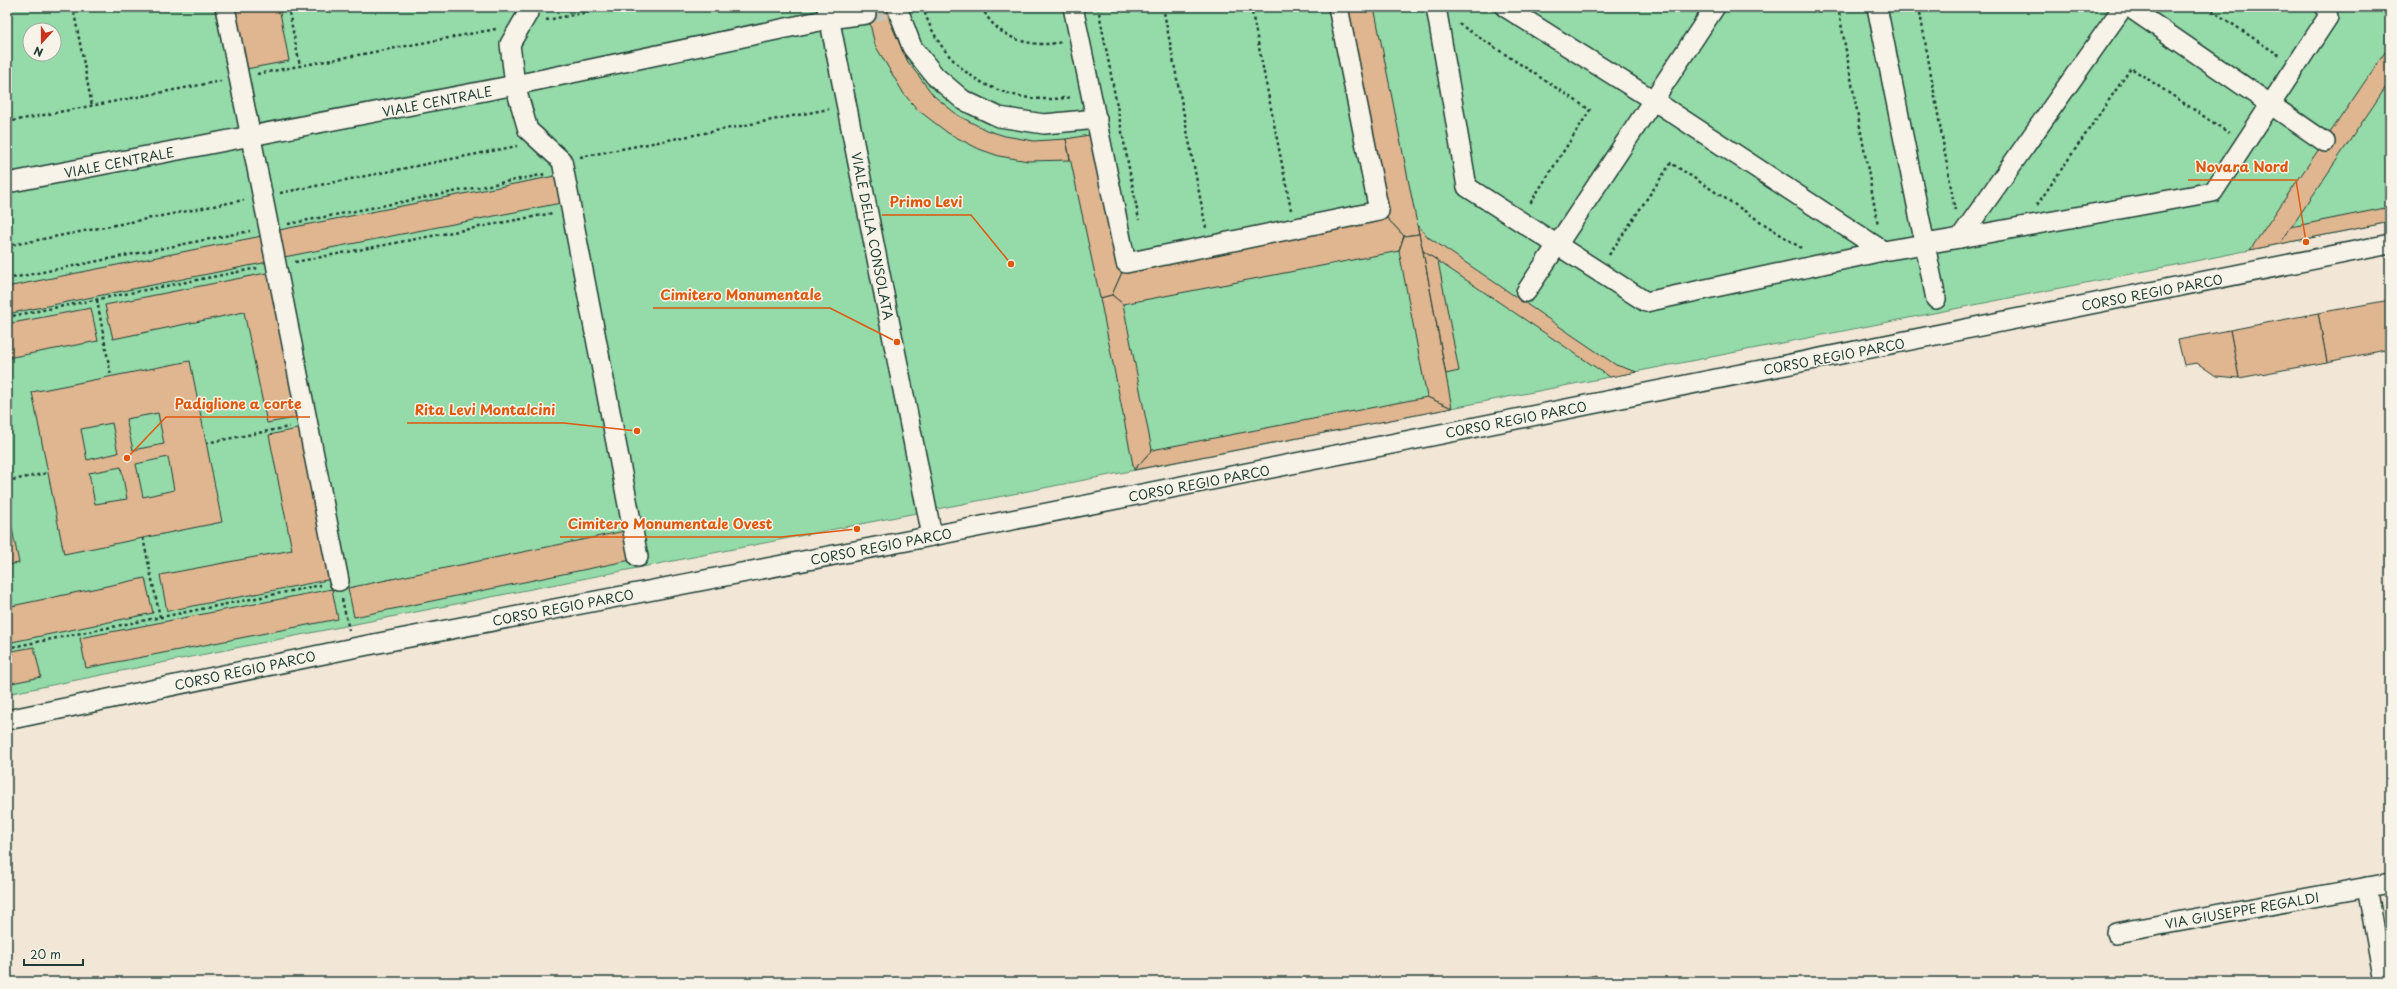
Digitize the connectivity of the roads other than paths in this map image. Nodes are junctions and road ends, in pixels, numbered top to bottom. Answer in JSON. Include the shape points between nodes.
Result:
{"nodes":[{"id":1,"x":225,"y":7,"type":"edge"},
{"id":2,"x":1073,"y":7,"type":"edge"},
{"id":3,"x":1338,"y":7,"type":"edge"},
{"id":4,"x":1505,"y":7,"type":"edge"},
{"id":5,"x":1715,"y":7,"type":"edge"},
{"id":6,"x":1877,"y":7,"type":"edge"},
{"id":7,"x":2123,"y":7,"type":"edge"},
{"id":8,"x":2129,"y":7,"type":"edge"},
{"id":9,"x":2326,"y":7,"type":"edge"},
{"id":10,"x":896,"y":8,"type":"edge"},
{"id":11,"x":1437,"y":8,"type":"edge"},
{"id":12,"x":828,"y":13,"type":"edge"},
{"id":13,"x":866,"y":14,"type":"tunnel mouth"},
{"id":14,"x":524,"y":16,"type":"edge"},
{"id":15,"x":515,"y":85,"type":"junction"},
{"id":16,"x":1653,"y":100,"type":"junction"},
{"id":17,"x":2270,"y":104,"type":"junction"},
{"id":18,"x":1097,"y":119,"type":"junction"},
{"id":19,"x":251,"y":137,"type":"junction"},
{"id":20,"x":2324,"y":142,"type":"dead end"},
{"id":21,"x":7,"y":183,"type":"edge"},
{"id":22,"x":1960,"y":238,"type":"junction"},
{"id":23,"x":1924,"y":244,"type":"junction"},
{"id":24,"x":2390,"y":244,"type":"edge"},
{"id":25,"x":1557,"y":245,"type":"junction"},
{"id":26,"x":1883,"y":251,"type":"junction"},
{"id":27,"x":1526,"y":292,"type":"dead end"},
{"id":28,"x":1936,"y":299,"type":"dead end"},
{"id":29,"x":932,"y":536,"type":"junction"},
{"id":30,"x":638,"y":557,"type":"dead end"},
{"id":31,"x":339,"y":581,"type":"road end"},
{"id":32,"x":7,"y":720,"type":"edge"},
{"id":33,"x":2390,"y":883,"type":"edge"},
{"id":34,"x":2367,"y":887,"type":"junction"},
{"id":35,"x":2116,"y":933,"type":"dead end"},
{"id":36,"x":2384,"y":982,"type":"edge"}],
"edges":[{"from":1,"to":19,"type":"street"},
{"from":2,"to":18,"type":"street"},
{"from":3,"to":18,"type":"street","via":[[1379,211],[1293,219],[1210,246],[1126,263]]},
{"from":4,"to":16,"type":"street"},
{"from":5,"to":16,"type":"street"},
{"from":6,"to":23,"type":"street"},
{"from":7,"to":22,"type":"street"},
{"from":8,"to":17,"type":"street"},
{"from":9,"to":17,"type":"street","via":[[2328,17]]},
{"from":10,"to":18,"type":"street","via":[[912,47],[935,76],[963,100],[999,117],[1044,124]]},
{"from":11,"to":25,"type":"street","via":[[1467,187]]},
{"from":12,"to":13,"type":"street","name":"VIALE CENTRALE"},
{"from":12,"to":15,"type":"street","name":"VIALE CENTRALE"},
{"from":12,"to":29,"type":"street","name":"VIALE DELLA CONSOLATA"},
{"from":14,"to":15,"type":"street","via":[[510,44]]},
{"from":15,"to":19,"type":"street","name":"VIALE CENTRALE"},
{"from":15,"to":30,"type":"street","via":[[528,130],[562,161]]},
{"from":16,"to":25,"type":"street"},
{"from":16,"to":26,"type":"street"},
{"from":17,"to":20,"type":"street"},
{"from":17,"to":22,"type":"street","via":[[2213,192]]},
{"from":19,"to":21,"type":"street","name":"VIALE CENTRALE"},
{"from":19,"to":31,"type":"street"},
{"from":22,"to":23,"type":"street"},
{"from":23,"to":26,"type":"street"},
{"from":23,"to":28,"type":"street"},
{"from":24,"to":29,"type":"street","name":"CORSO REGIO PARCO"},
{"from":25,"to":26,"type":"street","via":[[1646,302]]},
{"from":25,"to":27,"type":"street"},
{"from":29,"to":32,"type":"street","name":"CORSO REGIO PARCO","via":[[353,648]]},
{"from":33,"to":34,"type":"street","name":"VIA GIUSEPPE REGALDI"},
{"from":34,"to":35,"type":"street","name":"VIA GIUSEPPE REGALDI"},
{"from":34,"to":36,"type":"street"}]}
